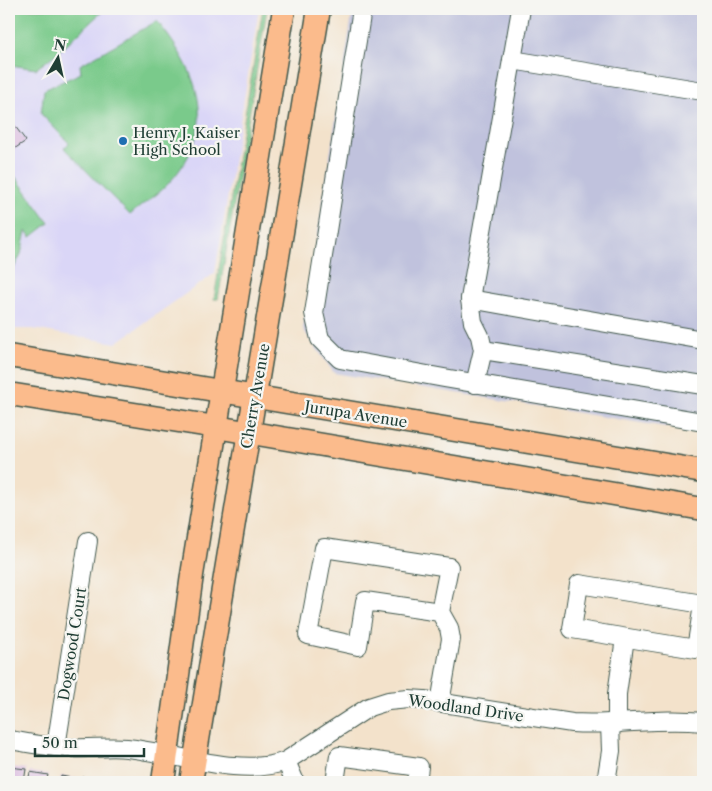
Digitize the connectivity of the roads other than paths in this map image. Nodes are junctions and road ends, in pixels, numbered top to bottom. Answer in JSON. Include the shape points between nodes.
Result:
{"nodes":[{"id":1,"x":284,"y":9,"type":"edge"},
{"id":2,"x":319,"y":9,"type":"edge"},
{"id":3,"x":362,"y":9,"type":"edge"},
{"id":4,"x":521,"y":9,"type":"edge"},
{"id":5,"x":512,"y":60,"type":"junction"},
{"id":6,"x":703,"y":91,"type":"edge"},
{"id":7,"x":470,"y":299,"type":"junction"},
{"id":8,"x":703,"y":340,"type":"edge"},
{"id":9,"x":483,"y":350,"type":"junction"},
{"id":10,"x":9,"y":356,"type":"edge"},
{"id":11,"x":475,"y":384,"type":"junction"},
{"id":12,"x":703,"y":385,"type":"edge"},
{"id":13,"x":222,"y":392,"type":"junction"},
{"id":14,"x":9,"y":394,"type":"edge"},
{"id":15,"x":255,"y":397,"type":"junction"},
{"id":16,"x":703,"y":422,"type":"edge"},
{"id":17,"x":216,"y":427,"type":"junction"},
{"id":18,"x":248,"y":432,"type":"junction"},
{"id":19,"x":703,"y":471,"type":"edge"},
{"id":20,"x":703,"y":510,"type":"edge"},
{"id":21,"x":88,"y":542,"type":"dead end"},
{"id":22,"x":703,"y":605,"type":"edge"},
{"id":23,"x":440,"y":612,"type":"junction"},
{"id":24,"x":625,"y":638,"type":"junction"},
{"id":25,"x":440,"y":703,"type":"junction"},
{"id":26,"x":703,"y":722,"type":"edge"},
{"id":27,"x":614,"y":724,"type":"junction"},
{"id":28,"x":9,"y":740,"type":"edge"},
{"id":29,"x":56,"y":747,"type":"junction"},
{"id":30,"x":167,"y":754,"type":"junction"},
{"id":31,"x":194,"y":759,"type":"junction"},
{"id":32,"x":286,"y":761,"type":"junction"},
{"id":33,"x":163,"y":782,"type":"edge"},
{"id":34,"x":191,"y":782,"type":"edge"},
{"id":35,"x":295,"y":782,"type":"edge"},
{"id":36,"x":335,"y":782,"type":"edge"},
{"id":37,"x":417,"y":782,"type":"edge"},
{"id":38,"x":606,"y":782,"type":"edge"}],
"edges":[{"from":1,"to":13,"type":"main road"},
{"from":2,"to":15,"type":"main road","name":"Cherry Avenue"},
{"from":3,"to":11,"type":"street","via":[[314,312],[320,339],[340,359]]},
{"from":4,"to":5,"type":"street"},
{"from":5,"to":6,"type":"street"},
{"from":5,"to":7,"type":"street"},
{"from":7,"to":8,"type":"street"},
{"from":7,"to":9,"type":"street","via":[[473,322]]},
{"from":9,"to":11,"type":"street"},
{"from":9,"to":12,"type":"street"},
{"from":10,"to":13,"type":"main road","name":"Jurupa Avenue"},
{"from":11,"to":16,"type":"street"},
{"from":13,"to":15,"type":"main road","name":"Jurupa Avenue"},
{"from":13,"to":17,"type":"main road"},
{"from":14,"to":17,"type":"main road"},
{"from":15,"to":18,"type":"main road","name":"Cherry Avenue"},
{"from":15,"to":19,"type":"main road","name":"Jurupa Avenue"},
{"from":17,"to":18,"type":"main road"},
{"from":17,"to":30,"type":"main road"},
{"from":18,"to":20,"type":"main road"},
{"from":18,"to":31,"type":"main road","name":"Cherry Avenue"},
{"from":21,"to":29,"type":"street","name":"Dogwood Court"},
{"from":22,"to":24,"type":"street","via":[[696,649]]},
{"from":22,"to":24,"type":"street","via":[[579,584],[572,629]]},
{"from":23,"to":23,"type":"street","via":[[449,567],[324,548],[308,635],[358,646],[366,601]]},
{"from":23,"to":25,"type":"street","via":[[451,639]]},
{"from":24,"to":27,"type":"street"},
{"from":25,"to":27,"type":"street","name":"Woodland Drive","via":[[572,723]]},
{"from":25,"to":32,"type":"street","name":"Woodland Drive","via":[[409,699],[378,703]]},
{"from":26,"to":27,"type":"street","name":"Woodland Drive","via":[[682,719]]},
{"from":27,"to":38,"type":"street"},
{"from":28,"to":29,"type":"street","name":"Woodland Drive"},
{"from":29,"to":30,"type":"street","name":"Woodland Drive","via":[[112,747]]},
{"from":30,"to":31,"type":"street","name":"Woodland Drive"},
{"from":30,"to":33,"type":"main road"},
{"from":31,"to":32,"type":"street","name":"Woodland Drive","via":[[249,767]]},
{"from":31,"to":34,"type":"main road","name":"Cherry Avenue"},
{"from":32,"to":35,"type":"street"},
{"from":36,"to":37,"type":"street","via":[[339,756],[419,767]]}]}
